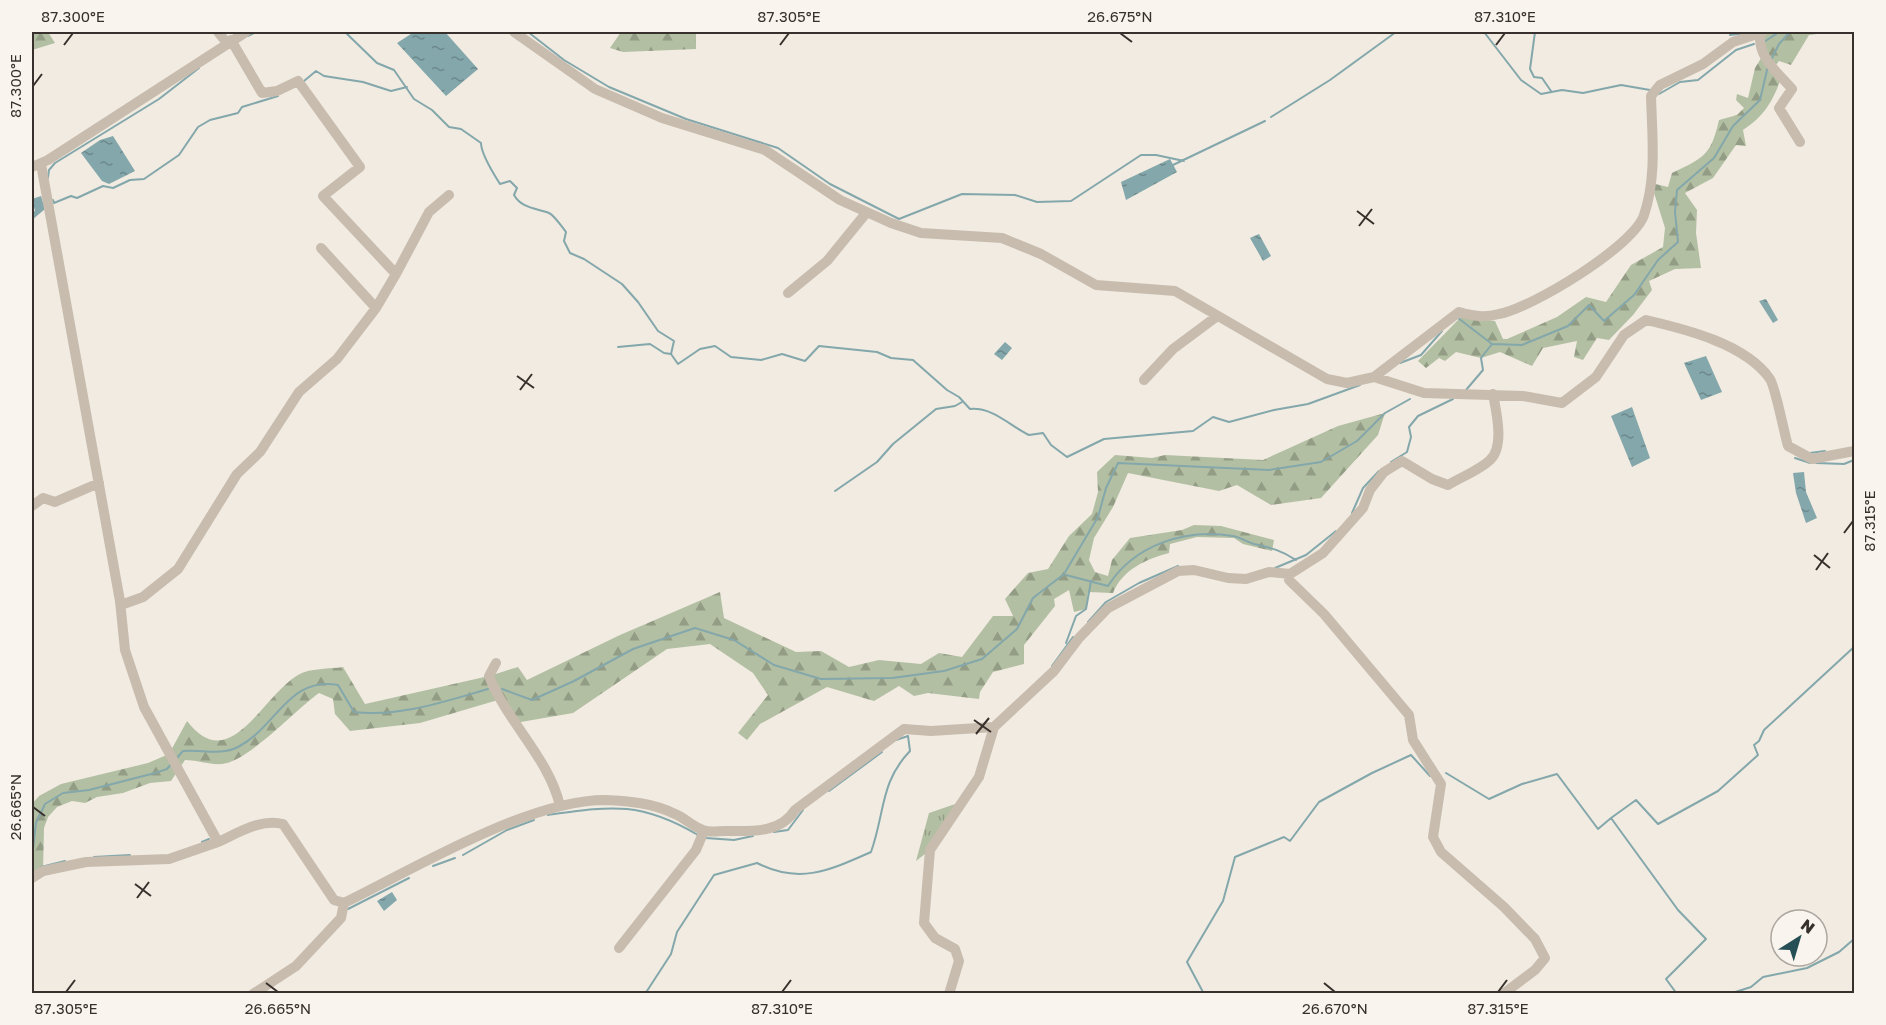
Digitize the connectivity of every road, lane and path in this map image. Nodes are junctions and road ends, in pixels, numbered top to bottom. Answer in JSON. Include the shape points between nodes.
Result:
{"nodes":[{"id":1,"x":218,"y":32,"type":"edge"},
{"id":2,"x":246,"y":32,"type":"edge"},
{"id":3,"x":514,"y":32,"type":"edge"},
{"id":4,"x":1762,"y":33,"type":"edge"},
{"id":5,"x":228,"y":41,"type":"junction"},
{"id":6,"x":1800,"y":142,"type":"dead end"},
{"id":7,"x":36,"y":165,"type":"edge"},
{"id":8,"x":449,"y":195,"type":"dead end"},
{"id":9,"x":867,"y":212,"type":"junction"},
{"id":10,"x":321,"y":248,"type":"dead end"},
{"id":11,"x":396,"y":274,"type":"junction"},
{"id":12,"x":788,"y":293,"type":"dead end"},
{"id":13,"x":376,"y":308,"type":"junction"},
{"id":14,"x":1216,"y":317,"type":"junction"},
{"id":15,"x":1374,"y":377,"type":"junction"},
{"id":16,"x":1144,"y":380,"type":"dead end"},
{"id":17,"x":1493,"y":394,"type":"junction"},
{"id":18,"x":1854,"y":451,"type":"edge"},
{"id":19,"x":99,"y":483,"type":"junction"},
{"id":20,"x":32,"y":506,"type":"edge"},
{"id":21,"x":1290,"y":574,"type":"junction"},
{"id":22,"x":121,"y":605,"type":"junction"},
{"id":23,"x":496,"y":663,"type":"dead end"},
{"id":24,"x":994,"y":727,"type":"junction"},
{"id":25,"x":560,"y":806,"type":"junction"},
{"id":26,"x":704,"y":831,"type":"junction"},
{"id":27,"x":218,"y":842,"type":"junction"},
{"id":28,"x":32,"y":878,"type":"edge"},
{"id":29,"x":344,"y":903,"type":"junction"},
{"id":30,"x":620,"y":948,"type":"dead end"},
{"id":31,"x":253,"y":993,"type":"edge"},
{"id":32,"x":948,"y":993,"type":"edge"},
{"id":33,"x":1503,"y":993,"type":"edge"}],
"edges":[{"from":1,"to":5,"type":"street"},
{"from":2,"to":5,"type":"street"},
{"from":3,"to":9,"type":"street","via":[[595,89],[662,118],[765,150],[840,200]]},
{"from":4,"to":6,"type":"street","via":[[1759,46],[1768,63],[1792,89],[1779,108]]},
{"from":4,"to":15,"type":"street","via":[[1733,42],[1703,64],[1660,85],[1651,96],[1653,171],[1644,217],[1631,234],[1590,267],[1544,296],[1501,314],[1477,317],[1459,312]]},
{"from":5,"to":7,"type":"street","via":[[171,82]]},
{"from":5,"to":11,"type":"street","via":[[262,93],[298,81],[311,96],[360,167],[323,195]]},
{"from":7,"to":19,"type":"street"},
{"from":8,"to":11,"type":"street","via":[[429,212]]},
{"from":9,"to":12,"type":"street","via":[[827,261]]},
{"from":9,"to":14,"type":"street","via":[[921,233],[1002,238],[1041,254],[1096,285],[1175,291]]},
{"from":10,"to":13,"type":"street"},
{"from":11,"to":13,"type":"street"},
{"from":13,"to":22,"type":"street","via":[[337,359],[299,392],[260,453],[237,474],[178,569],[143,597]]},
{"from":14,"to":15,"type":"street","via":[[1327,380],[1347,383]]},
{"from":14,"to":16,"type":"street","via":[[1173,349]]},
{"from":15,"to":17,"type":"street","via":[[1424,393]]},
{"from":17,"to":18,"type":"street","via":[[1562,403],[1596,377],[1624,335],[1646,320],[1690,330],[1750,358],[1771,380],[1788,446],[1812,459]]},
{"from":17,"to":21,"type":"street","via":[[1497,449],[1491,460],[1448,485],[1402,461],[1384,472],[1362,508],[1323,553]]},
{"from":19,"to":20,"type":"street","via":[[55,502],[43,498]]},
{"from":19,"to":22,"type":"street"},
{"from":21,"to":24,"type":"street","via":[[1269,572],[1246,579],[1178,570],[1141,588],[1108,608],[1054,670]]},
{"from":21,"to":33,"type":"street","via":[[1288,580],[1324,614],[1409,715],[1413,740],[1441,784],[1433,837],[1441,852],[1504,907],[1535,939],[1545,958]]},
{"from":22,"to":27,"type":"street","via":[[125,650],[144,707]]},
{"from":23,"to":25,"type":"street","via":[[489,676],[498,699],[557,792]]},
{"from":24,"to":26,"type":"street","via":[[904,729],[795,810],[789,819],[765,831]]},
{"from":24,"to":32,"type":"street","via":[[980,777],[930,850],[924,923],[935,938],[955,949],[959,961]]},
{"from":25,"to":26,"type":"street","via":[[602,800],[640,802],[675,814]]},
{"from":25,"to":29,"type":"street","via":[[541,810],[479,837]]},
{"from":26,"to":30,"type":"street","via":[[696,850]]},
{"from":27,"to":28,"type":"street","via":[[168,860],[86,862],[43,871]]},
{"from":27,"to":29,"type":"street","via":[[272,821],[283,824],[333,900]]},
{"from":29,"to":31,"type":"street","via":[[341,918],[296,966]]}]}
